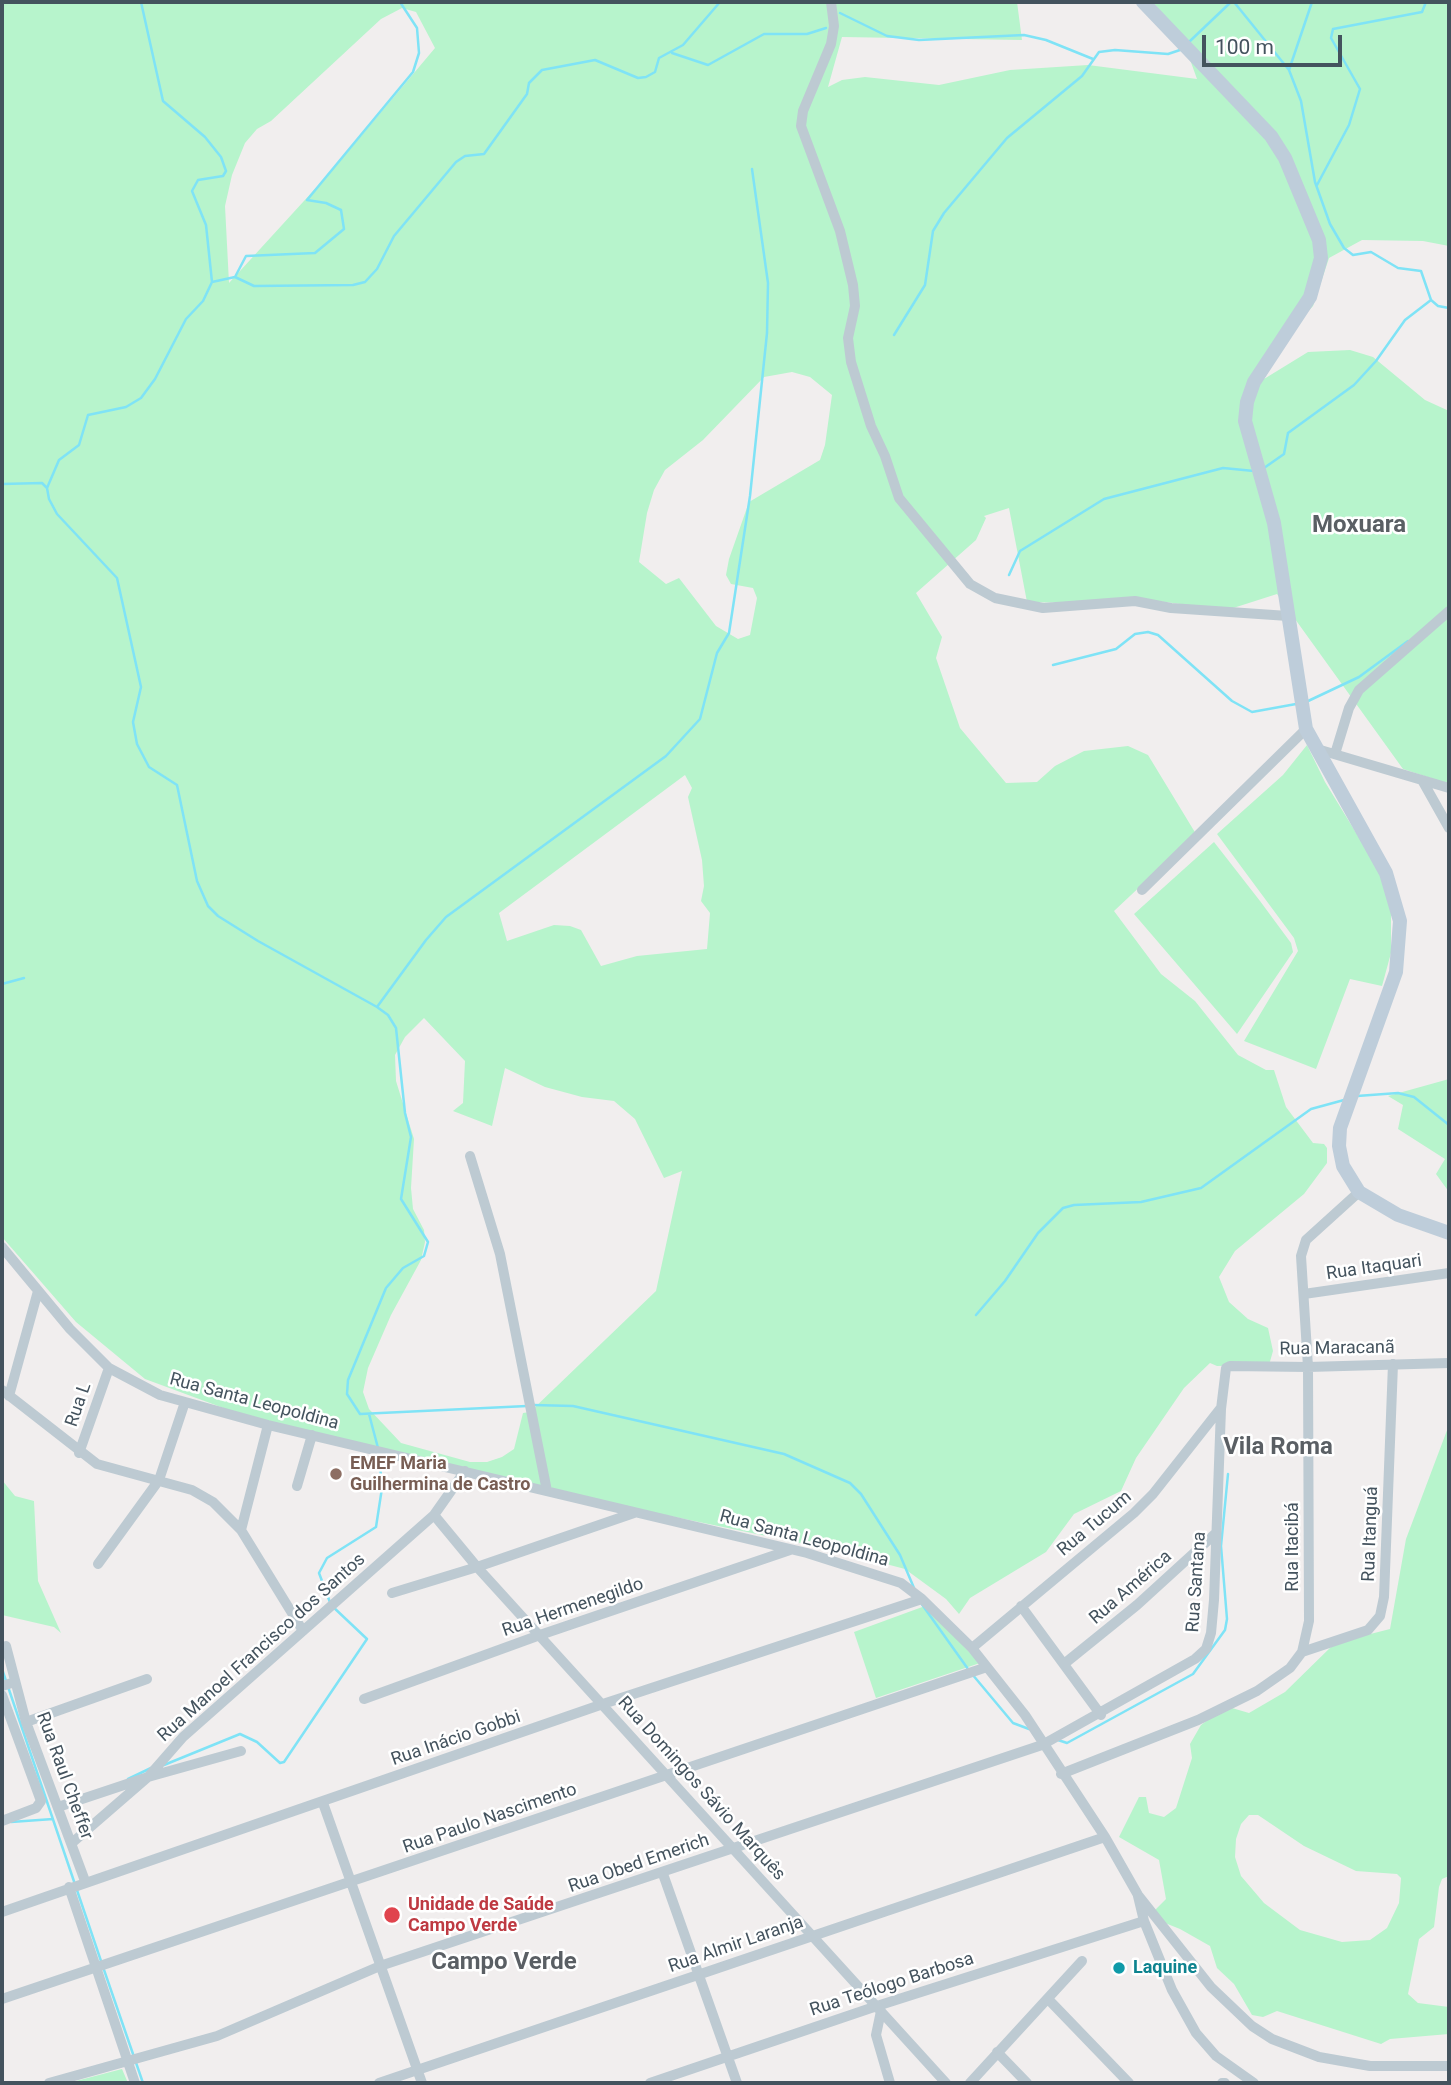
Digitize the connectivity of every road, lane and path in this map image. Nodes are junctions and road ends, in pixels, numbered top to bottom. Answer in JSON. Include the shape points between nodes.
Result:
{"nodes":[{"id":1,"x":831,"y":2,"type":"edge"},
{"id":2,"x":1143,"y":2,"type":"edge"},
{"id":3,"x":1449,"y":611,"type":"edge"},
{"id":4,"x":1288,"y":616,"type":"junction"},
{"id":5,"x":1306,"y":729,"type":"junction"},
{"id":6,"x":1317,"y":749,"type":"junction"},
{"id":7,"x":1335,"y":754,"type":"junction"},
{"id":8,"x":1422,"y":780,"type":"junction"},
{"id":9,"x":1449,"y":788,"type":"edge"},
{"id":10,"x":1449,"y":828,"type":"edge"},
{"id":11,"x":1142,"y":890,"type":"dead end"},
{"id":12,"x":470,"y":1157,"type":"dead end"},
{"id":13,"x":1359,"y":1192,"type":"junction"},
{"id":14,"x":1449,"y":1233,"type":"edge"},
{"id":15,"x":2,"y":1247,"type":"edge"},
{"id":16,"x":1449,"y":1273,"type":"edge"},
{"id":17,"x":38,"y":1291,"type":"junction"},
{"id":18,"x":1304,"y":1294,"type":"junction"},
{"id":19,"x":1449,"y":1363,"type":"edge"},
{"id":20,"x":1393,"y":1364,"type":"junction"},
{"id":21,"x":1308,"y":1367,"type":"junction"},
{"id":22,"x":109,"y":1368,"type":"junction"},
{"id":23,"x":1226,"y":1368,"type":"joint"},
{"id":24,"x":5,"y":1393,"type":"edge"},
{"id":25,"x":185,"y":1402,"type":"junction"},
{"id":26,"x":1221,"y":1409,"type":"junction"},
{"id":27,"x":268,"y":1425,"type":"junction"},
{"id":28,"x":312,"y":1435,"type":"junction"},
{"id":29,"x":79,"y":1453,"type":"junction"},
{"id":30,"x":464,"y":1471,"type":"junction"},
{"id":31,"x":159,"y":1480,"type":"junction"},
{"id":32,"x":297,"y":1486,"type":"dead end"},
{"id":33,"x":547,"y":1491,"type":"junction"},
{"id":34,"x":634,"y":1513,"type":"junction"},
{"id":35,"x":434,"y":1515,"type":"junction"},
{"id":36,"x":241,"y":1530,"type":"junction"},
{"id":37,"x":1216,"y":1533,"type":"junction"},
{"id":38,"x":792,"y":1549,"type":"junction"},
{"id":39,"x":98,"y":1564,"type":"dead end"},
{"id":40,"x":477,"y":1567,"type":"junction"},
{"id":41,"x":392,"y":1593,"type":"dead end"},
{"id":42,"x":922,"y":1599,"type":"junction"},
{"id":43,"x":1021,"y":1606,"type":"junction"},
{"id":44,"x":303,"y":1631,"type":"junction"},
{"id":45,"x":540,"y":1635,"type":"junction"},
{"id":46,"x":6,"y":1646,"type":"dead end"},
{"id":47,"x":972,"y":1647,"type":"junction"},
{"id":48,"x":1302,"y":1652,"type":"junction"},
{"id":49,"x":1064,"y":1664,"type":"junction"},
{"id":50,"x":988,"y":1668,"type":"junction"},
{"id":51,"x":147,"y":1679,"type":"dead end"},
{"id":52,"x":6,"y":1687,"type":"edge"},
{"id":53,"x":364,"y":1699,"type":"dead end"},
{"id":54,"x":603,"y":1704,"type":"junction"},
{"id":55,"x":1101,"y":1715,"type":"junction"},
{"id":56,"x":26,"y":1722,"type":"junction"},
{"id":57,"x":1042,"y":1745,"type":"junction"},
{"id":58,"x":241,"y":1751,"type":"dead end"},
{"id":59,"x":150,"y":1774,"type":"junction"},
{"id":60,"x":1061,"y":1774,"type":"junction"},
{"id":61,"x":667,"y":1775,"type":"junction"},
{"id":62,"x":57,"y":1802,"type":"junction"},
{"id":63,"x":323,"y":1803,"type":"junction"},
{"id":64,"x":2,"y":1813,"type":"edge"},
{"id":65,"x":14,"y":1817,"type":"junction"},
{"id":66,"x":2,"y":1821,"type":"edge"},
{"id":67,"x":1105,"y":1837,"type":"junction"},
{"id":68,"x":73,"y":1842,"type":"junction"},
{"id":69,"x":733,"y":1848,"type":"junction"},
{"id":70,"x":663,"y":1874,"type":"junction"},
{"id":71,"x":85,"y":1881,"type":"junction"},
{"id":72,"x":351,"y":1883,"type":"junction"},
{"id":73,"x":69,"y":1887,"type":"junction"},
{"id":74,"x":1138,"y":1895,"type":"junction"},
{"id":75,"x":2,"y":1912,"type":"edge"},
{"id":76,"x":1144,"y":1921,"type":"junction"},
{"id":77,"x":812,"y":1935,"type":"junction"},
{"id":78,"x":1082,"y":1961,"type":"dead end"},
{"id":79,"x":380,"y":1966,"type":"junction"},
{"id":80,"x":96,"y":1967,"type":"junction"},
{"id":81,"x":701,"y":1974,"type":"junction"},
{"id":82,"x":2,"y":1999,"type":"edge"},
{"id":83,"x":1048,"y":1999,"type":"junction"},
{"id":84,"x":879,"y":2008,"type":"junction"},
{"id":85,"x":997,"y":2052,"type":"junction"},
{"id":86,"x":728,"y":2056,"type":"junction"},
{"id":87,"x":128,"y":2061,"type":"junction"},
{"id":88,"x":1449,"y":2066,"type":"edge"},
{"id":89,"x":418,"y":2070,"type":"junction"},
{"id":90,"x":1237,"y":2079,"type":"edge"},
{"id":91,"x":49,"y":2083,"type":"edge"},
{"id":92,"x":135,"y":2083,"type":"edge"},
{"id":93,"x":379,"y":2083,"type":"edge"},
{"id":94,"x":422,"y":2083,"type":"edge"},
{"id":95,"x":650,"y":2083,"type":"edge"},
{"id":96,"x":737,"y":2083,"type":"edge"},
{"id":97,"x":890,"y":2083,"type":"edge"},
{"id":98,"x":946,"y":2083,"type":"edge"},
{"id":99,"x":970,"y":2083,"type":"edge"},
{"id":100,"x":1027,"y":2083,"type":"edge"},
{"id":101,"x":1129,"y":2083,"type":"edge"},
{"id":102,"x":1254,"y":2083,"type":"edge"}],
"edges":[{"from":1,"to":4,"type":"street","via":[[831,44],[801,126],[840,231],[853,285],[855,306],[848,338],[851,362],[875,438],[903,504],[970,584],[995,598],[1043,608],[1135,601]]},
{"from":2,"to":4,"type":"street","via":[[1271,136],[1319,240],[1321,258],[1310,297],[1266,361],[1247,402],[1245,421],[1274,523]]},
{"from":3,"to":7,"type":"street","via":[[1353,698]]},
{"from":4,"to":5,"type":"street"},
{"from":5,"to":6,"type":"street"},
{"from":5,"to":11,"type":"street"},
{"from":6,"to":7,"type":"street"},
{"from":6,"to":13,"type":"street","via":[[1386,873],[1400,921],[1390,992],[1340,1128],[1343,1166]]},
{"from":7,"to":8,"type":"street"},
{"from":8,"to":9,"type":"street"},
{"from":8,"to":10,"type":"street"},
{"from":12,"to":33,"type":"street","via":[[500,1254]]},
{"from":13,"to":14,"type":"street","via":[[1398,1215]]},
{"from":13,"to":18,"type":"street","name":"Rua Itacibá","via":[[1302,1247]]},
{"from":15,"to":17,"type":"street","name":"Rua Santa Leopoldina"},
{"from":16,"to":18,"type":"street","name":"Rua Itaquari"},
{"from":17,"to":22,"type":"street","name":"Rua Santa Leopoldina"},
{"from":17,"to":24,"type":"street"},
{"from":18,"to":21,"type":"street","name":"Rua Itacibá"},
{"from":19,"to":20,"type":"street","name":"Rua Maracanã"},
{"from":20,"to":21,"type":"street","name":"Rua Maracanã"},
{"from":20,"to":48,"type":"street","name":"Rua Itanguá","via":[[1380,1616],[1368,1630]]},
{"from":21,"to":23,"type":"street","name":"Rua Maracanã"},
{"from":21,"to":48,"type":"street","name":"Rua Itacibá","via":[[1309,1621]]},
{"from":22,"to":25,"type":"street","name":"Rua Santa Leopoldina","via":[[135,1384]]},
{"from":22,"to":29,"type":"street","name":"Rua L"},
{"from":23,"to":26,"type":"street","name":"Rua Santana"},
{"from":24,"to":29,"type":"street"},
{"from":25,"to":27,"type":"street","name":"Rua Santa Leopoldina"},
{"from":25,"to":31,"type":"street"},
{"from":26,"to":37,"type":"street","name":"Rua Santana"},
{"from":26,"to":43,"type":"street","name":"Rua Tucum","via":[[1134,1513]]},
{"from":27,"to":28,"type":"street","name":"Rua Santa Leopoldina"},
{"from":27,"to":36,"type":"street"},
{"from":28,"to":30,"type":"street","name":"Rua Santa Leopoldina"},
{"from":28,"to":32,"type":"street"},
{"from":29,"to":31,"type":"street","via":[[97,1464]]},
{"from":30,"to":33,"type":"street","name":"Rua Santa Leopoldina"},
{"from":30,"to":35,"type":"street","name":"Rua Manoel Francisco dos Santos"},
{"from":31,"to":36,"type":"street","via":[[205,1496]]},
{"from":31,"to":39,"type":"street"},
{"from":33,"to":34,"type":"street","name":"Rua Santa Leopoldina"},
{"from":34,"to":38,"type":"street","name":"Rua Santa Leopoldina"},
{"from":34,"to":40,"type":"street"},
{"from":35,"to":40,"type":"street","name":"Rua Domingos Sávio Marquês"},
{"from":35,"to":44,"type":"street","name":"Rua Manoel Francisco dos Santos"},
{"from":36,"to":44,"type":"street"},
{"from":37,"to":49,"type":"street","name":"Rua América","via":[[1138,1605]]},
{"from":37,"to":55,"type":"street","name":"Rua Santana","via":[[1211,1633],[1206,1649]]},
{"from":38,"to":42,"type":"street","name":"Rua Santa Leopoldina","via":[[890,1579]]},
{"from":38,"to":45,"type":"street","name":"Rua Hermenegildo"},
{"from":40,"to":41,"type":"street"},
{"from":40,"to":45,"type":"street","name":"Rua Domingos Sávio Marquês"},
{"from":42,"to":47,"type":"street","name":"Rua Santa Leopoldina"},
{"from":42,"to":54,"type":"street","name":"Rua Inácio Gobbi"},
{"from":43,"to":47,"type":"street","name":"Rua Tucum"},
{"from":43,"to":49,"type":"street"},
{"from":44,"to":59,"type":"street","name":"Rua Manoel Francisco dos Santos"},
{"from":45,"to":53,"type":"street","name":"Rua Hermenegildo"},
{"from":45,"to":54,"type":"street","name":"Rua Domingos Sávio Marquês"},
{"from":46,"to":52,"type":"street"},
{"from":47,"to":50,"type":"street","name":"Rua Santa Leopoldina"},
{"from":48,"to":60,"type":"street","via":[[1290,1668],[1257,1691],[1198,1720]]},
{"from":49,"to":55,"type":"street"},
{"from":50,"to":57,"type":"street","name":"Rua Santa Leopoldina"},
{"from":50,"to":61,"type":"street","name":"Rua Paulo Nascimento"},
{"from":51,"to":56,"type":"street"},
{"from":52,"to":56,"type":"street","name":"Rua Raul Cheffer"},
{"from":52,"to":65,"type":"street","via":[[41,1801]]},
{"from":54,"to":61,"type":"street","name":"Rua Domingos Sávio Marquês"},
{"from":54,"to":63,"type":"street","name":"Rua Inácio Gobbi"},
{"from":55,"to":57,"type":"street","name":"Rua Santana"},
{"from":56,"to":62,"type":"street","name":"Rua Raul Cheffer"},
{"from":57,"to":60,"type":"street","name":"Rua Santa Leopoldina"},
{"from":57,"to":69,"type":"street","name":"Rua Obed Emerich"},
{"from":58,"to":59,"type":"street"},
{"from":59,"to":62,"type":"street"},
{"from":59,"to":68,"type":"street","name":"Rua Manoel Francisco dos Santos"},
{"from":60,"to":67,"type":"street","name":"Rua Santa Leopoldina"},
{"from":61,"to":69,"type":"street","name":"Rua Domingos Sávio Marquês"},
{"from":61,"to":72,"type":"street","name":"Rua Paulo Nascimento"},
{"from":62,"to":68,"type":"street","name":"Rua Raul Cheffer"},
{"from":63,"to":71,"type":"street","name":"Rua Inácio Gobbi"},
{"from":63,"to":72,"type":"street"},
{"from":64,"to":65,"type":"street"},
{"from":65,"to":66,"type":"street"},
{"from":67,"to":74,"type":"street","name":"Rua Santa Leopoldina"},
{"from":67,"to":77,"type":"street","name":"Rua Almir Laranja"},
{"from":68,"to":71,"type":"street","name":"Rua Raul Cheffer"},
{"from":69,"to":70,"type":"street","name":"Rua Obed Emerich"},
{"from":69,"to":77,"type":"street","name":"Rua Domingos Sávio Marquês"},
{"from":70,"to":79,"type":"street","name":"Rua Obed Emerich"},
{"from":70,"to":81,"type":"street"},
{"from":71,"to":73,"type":"street","name":"Rua Inácio Gobbi"},
{"from":72,"to":79,"type":"street"},
{"from":72,"to":80,"type":"street","name":"Rua Paulo Nascimento"},
{"from":73,"to":75,"type":"street","name":"Rua Inácio Gobbi"},
{"from":73,"to":80,"type":"street"},
{"from":74,"to":76,"type":"street"},
{"from":74,"to":88,"type":"street","name":"Rua Santa Leopoldina","via":[[1211,1987],[1272,2039],[1319,2057],[1370,2066]]},
{"from":76,"to":84,"type":"street","name":"Rua Teólogo Barbosa"},
{"from":76,"to":90,"type":"street","via":[[1172,1990],[1196,2033]]},
{"from":77,"to":81,"type":"street","name":"Rua Almir Laranja"},
{"from":77,"to":84,"type":"street","name":"Rua Domingos Sávio Marquês"},
{"from":78,"to":83,"type":"street"},
{"from":79,"to":87,"type":"street","name":"Rua Obed Emerich","via":[[235,2030]]},
{"from":79,"to":89,"type":"street"},
{"from":80,"to":82,"type":"street","name":"Rua Paulo Nascimento"},
{"from":80,"to":87,"type":"street"},
{"from":81,"to":86,"type":"street"},
{"from":81,"to":89,"type":"street","name":"Rua Almir Laranja"},
{"from":83,"to":85,"type":"street"},
{"from":83,"to":101,"type":"street"},
{"from":84,"to":86,"type":"street","name":"Rua Teólogo Barbosa"},
{"from":84,"to":97,"type":"street","via":[[876,2035]]},
{"from":84,"to":98,"type":"street","name":"Rua Domingos Sávio Marquês"},
{"from":85,"to":99,"type":"street"},
{"from":85,"to":100,"type":"street"},
{"from":86,"to":95,"type":"street","name":"Rua Teólogo Barbosa"},
{"from":86,"to":96,"type":"street"},
{"from":87,"to":91,"type":"street","name":"Rua Obed Emerich"},
{"from":87,"to":92,"type":"street"},
{"from":89,"to":93,"type":"street","name":"Rua Almir Laranja"},
{"from":89,"to":94,"type":"street"},
{"from":90,"to":102,"type":"street"}]}
